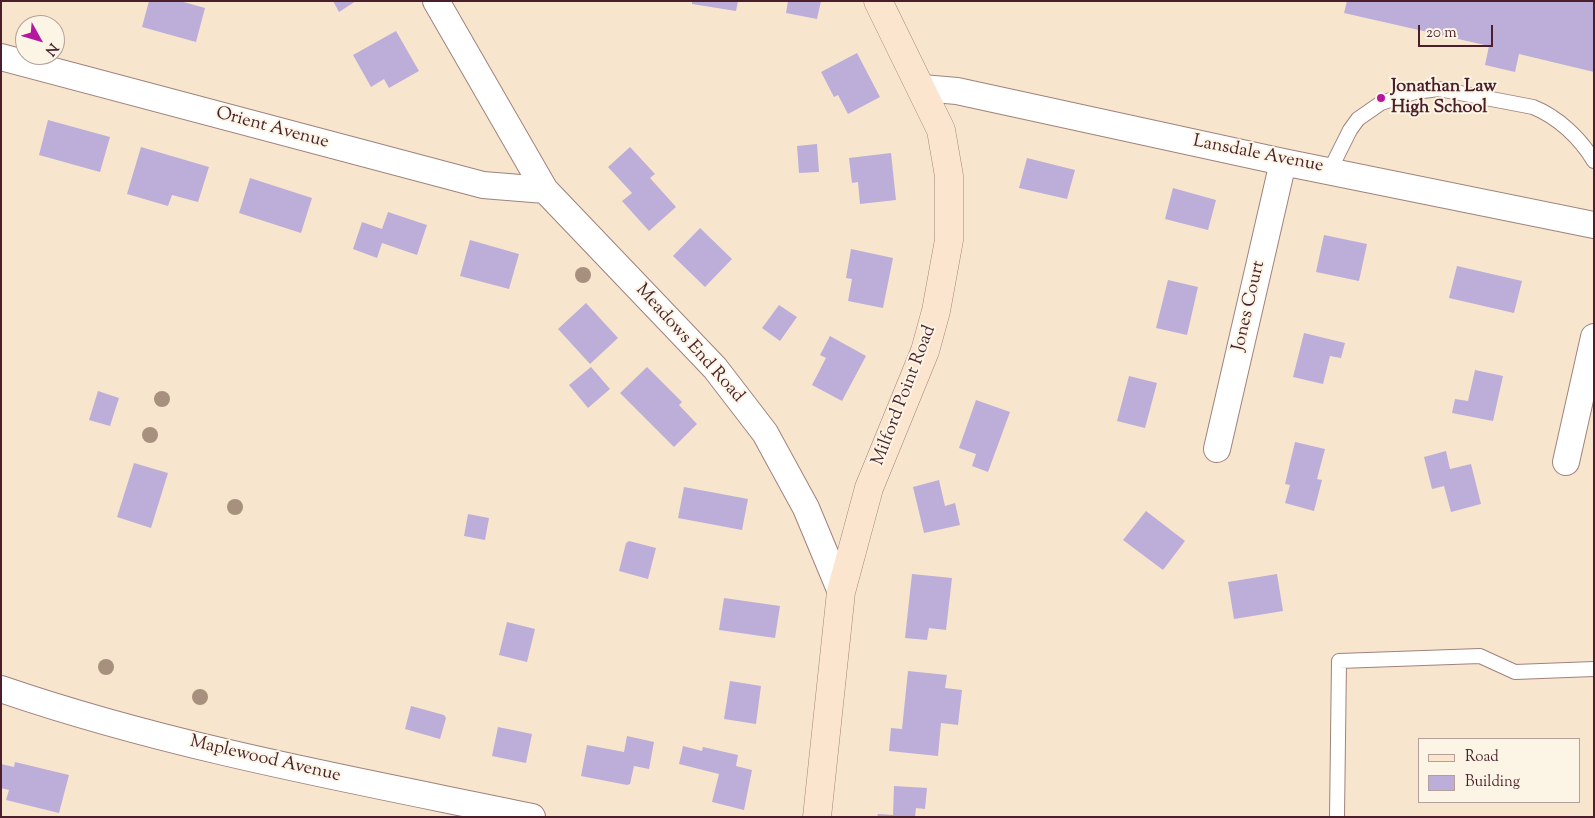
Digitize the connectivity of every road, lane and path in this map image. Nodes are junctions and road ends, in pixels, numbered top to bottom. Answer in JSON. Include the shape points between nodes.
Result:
{"nodes":[{"id":1,"x":436,"y":1,"type":"edge"},
{"id":2,"x":878,"y":1,"type":"edge"},
{"id":3,"x":1,"y":57,"type":"edge"},
{"id":4,"x":922,"y":88,"type":"junction"},
{"id":5,"x":1594,"y":161,"type":"edge"},
{"id":6,"x":1283,"y":162,"type":"junction"},
{"id":7,"x":1330,"y":170,"type":"junction"},
{"id":8,"x":545,"y":190,"type":"junction"},
{"id":9,"x":1594,"y":225,"type":"edge"},
{"id":10,"x":1594,"y":337,"type":"edge"},
{"id":11,"x":1217,"y":450,"type":"dead end"},
{"id":12,"x":1566,"y":462,"type":"dead end"},
{"id":13,"x":841,"y":592,"type":"junction"},
{"id":14,"x":1594,"y":669,"type":"edge"},
{"id":15,"x":1,"y":689,"type":"edge"},
{"id":16,"x":532,"y":817,"type":"edge"},
{"id":17,"x":816,"y":817,"type":"edge"},
{"id":18,"x":1337,"y":817,"type":"edge"}],
"edges":[{"from":1,"to":8,"type":"street","name":"Meadows End Road"},
{"from":2,"to":4,"type":"main road","name":"Milford Point Road"},
{"from":3,"to":8,"type":"street","name":"Orient Avenue","via":[[483,185]]},
{"from":4,"to":6,"type":"street","name":"Lansdale Avenue","via":[[957,91]]},
{"from":4,"to":13,"type":"main road","name":"Milford Point Road","via":[[941,130],[946,155],[950,210],[947,257],[925,351],[869,488]]},
{"from":5,"to":7,"type":"lane","via":[[1559,121],[1547,113],[1533,107],[1439,89],[1406,95],[1366,111],[1350,130]]},
{"from":6,"to":7,"type":"street","name":"Lansdale Avenue"},
{"from":6,"to":11,"type":"street","name":"Jones Court"},
{"from":7,"to":9,"type":"street","name":"Lansdale Avenue"},
{"from":8,"to":13,"type":"street","name":"Meadows End Road","via":[[742,400],[789,474]]},
{"from":10,"to":12,"type":"street"},
{"from":13,"to":17,"type":"main road","name":"Meadows End Road"},
{"from":14,"to":18,"type":"lane","via":[[1515,672],[1480,656],[1339,661]]},
{"from":15,"to":16,"type":"street","name":"Maplewood Avenue","via":[[109,723],[260,760]]}]}
